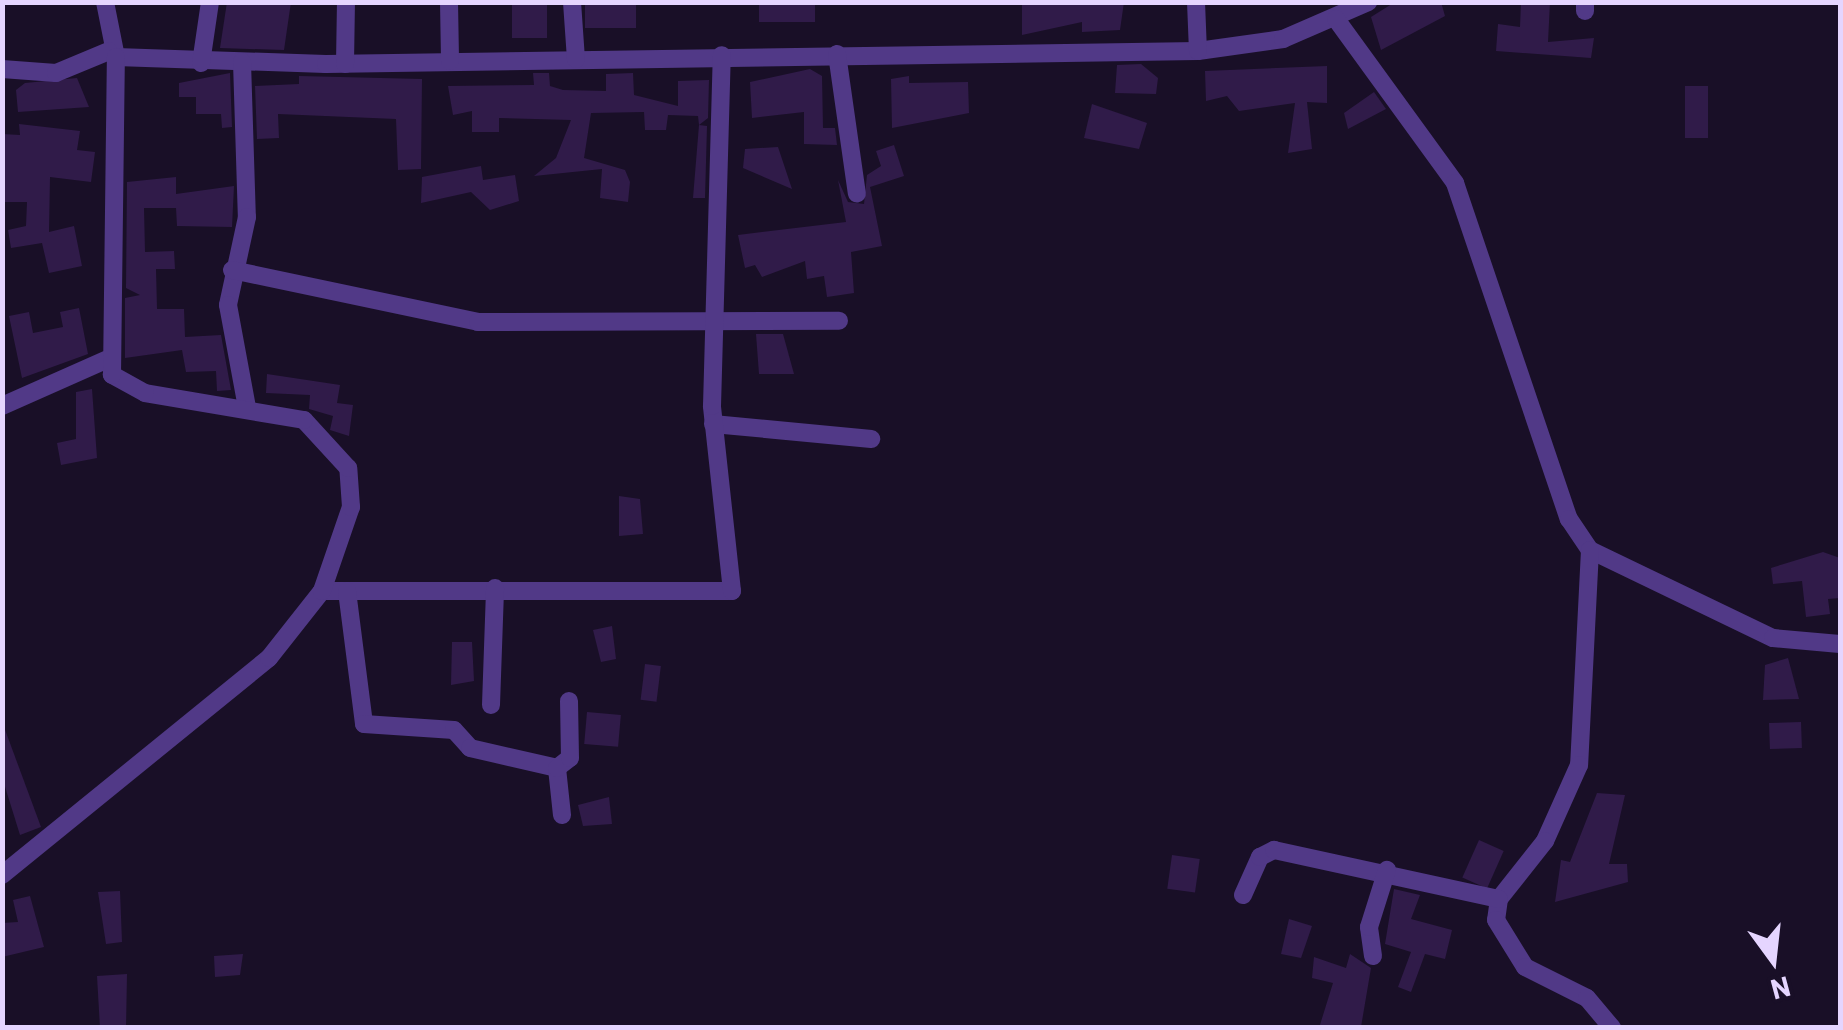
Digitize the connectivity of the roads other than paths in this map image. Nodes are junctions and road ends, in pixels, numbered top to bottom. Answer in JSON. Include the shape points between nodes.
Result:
{"nodes":[{"id":1,"x":105,"y":2,"type":"edge"},
{"id":2,"x":210,"y":2,"type":"edge"},
{"id":3,"x":346,"y":2,"type":"edge"},
{"id":4,"x":449,"y":2,"type":"edge"},
{"id":5,"x":572,"y":2,"type":"edge"},
{"id":6,"x":1196,"y":2,"type":"edge"},
{"id":7,"x":1368,"y":2,"type":"edge"},
{"id":8,"x":1336,"y":18,"type":"junction"},
{"id":9,"x":1198,"y":51,"type":"junction"},
{"id":10,"x":112,"y":54,"type":"junction"},
{"id":11,"x":722,"y":54,"type":"junction"},
{"id":12,"x":836,"y":54,"type":"junction"},
{"id":13,"x":576,"y":59,"type":"junction"},
{"id":14,"x":450,"y":61,"type":"junction"},
{"id":15,"x":242,"y":62,"type":"junction"},
{"id":16,"x":200,"y":63,"type":"junction"},
{"id":17,"x":345,"y":64,"type":"junction"},
{"id":18,"x":2,"y":68,"type":"edge"},
{"id":19,"x":857,"y":194,"type":"dead end"},
{"id":20,"x":232,"y":270,"type":"junction"},
{"id":21,"x":838,"y":321,"type":"dead end"},
{"id":22,"x":716,"y":328,"type":"junction"},
{"id":23,"x":106,"y":360,"type":"junction"},
{"id":24,"x":2,"y":406,"type":"edge"},
{"id":25,"x":247,"y":408,"type":"junction"},
{"id":26,"x":713,"y":424,"type":"junction"},
{"id":27,"x":871,"y":440,"type":"dead end"},
{"id":28,"x":1590,"y":550,"type":"junction"},
{"id":29,"x":495,"y":588,"type":"junction"},
{"id":30,"x":347,"y":590,"type":"junction"},
{"id":31,"x":322,"y":591,"type":"junction"},
{"id":32,"x":1840,"y":644,"type":"edge"},
{"id":33,"x":568,"y":701,"type":"dead end"},
{"id":34,"x":491,"y":705,"type":"dead end"},
{"id":35,"x":557,"y":768,"type":"junction"},
{"id":36,"x":562,"y":815,"type":"dead end"},
{"id":37,"x":1387,"y":870,"type":"junction"},
{"id":38,"x":2,"y":875,"type":"edge"},
{"id":39,"x":1243,"y":894,"type":"dead end"},
{"id":40,"x":1498,"y":899,"type":"junction"},
{"id":41,"x":1373,"y":956,"type":"dead end"},
{"id":42,"x":1612,"y":1028,"type":"edge"}],
"edges":[{"from":1,"to":10,"type":"street"},
{"from":2,"to":16,"type":"street"},
{"from":3,"to":17,"type":"street"},
{"from":4,"to":14,"type":"street"},
{"from":5,"to":13,"type":"street"},
{"from":6,"to":9,"type":"street"},
{"from":7,"to":8,"type":"street"},
{"from":8,"to":9,"type":"street","via":[[1283,39]]},
{"from":8,"to":28,"type":"street","via":[[1455,183],[1569,520]]},
{"from":9,"to":12,"type":"street"},
{"from":10,"to":16,"type":"street"},
{"from":10,"to":18,"type":"street","via":[[56,73]]},
{"from":10,"to":23,"type":"street"},
{"from":11,"to":12,"type":"street"},
{"from":11,"to":13,"type":"street"},
{"from":11,"to":22,"type":"street"},
{"from":12,"to":19,"type":"street"},
{"from":13,"to":14,"type":"street"},
{"from":14,"to":17,"type":"street"},
{"from":15,"to":16,"type":"street"},
{"from":15,"to":17,"type":"street"},
{"from":15,"to":20,"type":"street","via":[[247,217]]},
{"from":20,"to":22,"type":"street","via":[[478,322],[540,316]]},
{"from":20,"to":25,"type":"street","via":[[228,305]]},
{"from":21,"to":22,"type":"street"},
{"from":22,"to":26,"type":"street"},
{"from":23,"to":24,"type":"street"},
{"from":23,"to":25,"type":"street","via":[[128,389]]},
{"from":25,"to":31,"type":"street","via":[[304,420],[348,468],[351,506]]},
{"from":26,"to":27,"type":"street"},
{"from":26,"to":29,"type":"street","via":[[732,591],[711,598]]},
{"from":28,"to":32,"type":"street","via":[[1773,638]]},
{"from":28,"to":40,"type":"street","via":[[1579,766],[1545,841]]},
{"from":29,"to":30,"type":"street"},
{"from":29,"to":34,"type":"street"},
{"from":30,"to":31,"type":"street"},
{"from":30,"to":35,"type":"street","via":[[364,724],[454,730],[470,748]]},
{"from":31,"to":38,"type":"street","via":[[238,690]]},
{"from":33,"to":35,"type":"street","via":[[570,758]]},
{"from":35,"to":36,"type":"street"},
{"from":37,"to":39,"type":"street","via":[[1274,850],[1260,857]]},
{"from":37,"to":40,"type":"street"},
{"from":37,"to":41,"type":"street","via":[[1369,927]]},
{"from":40,"to":42,"type":"street","via":[[1496,920],[1514,954],[1588,998]]}]}
